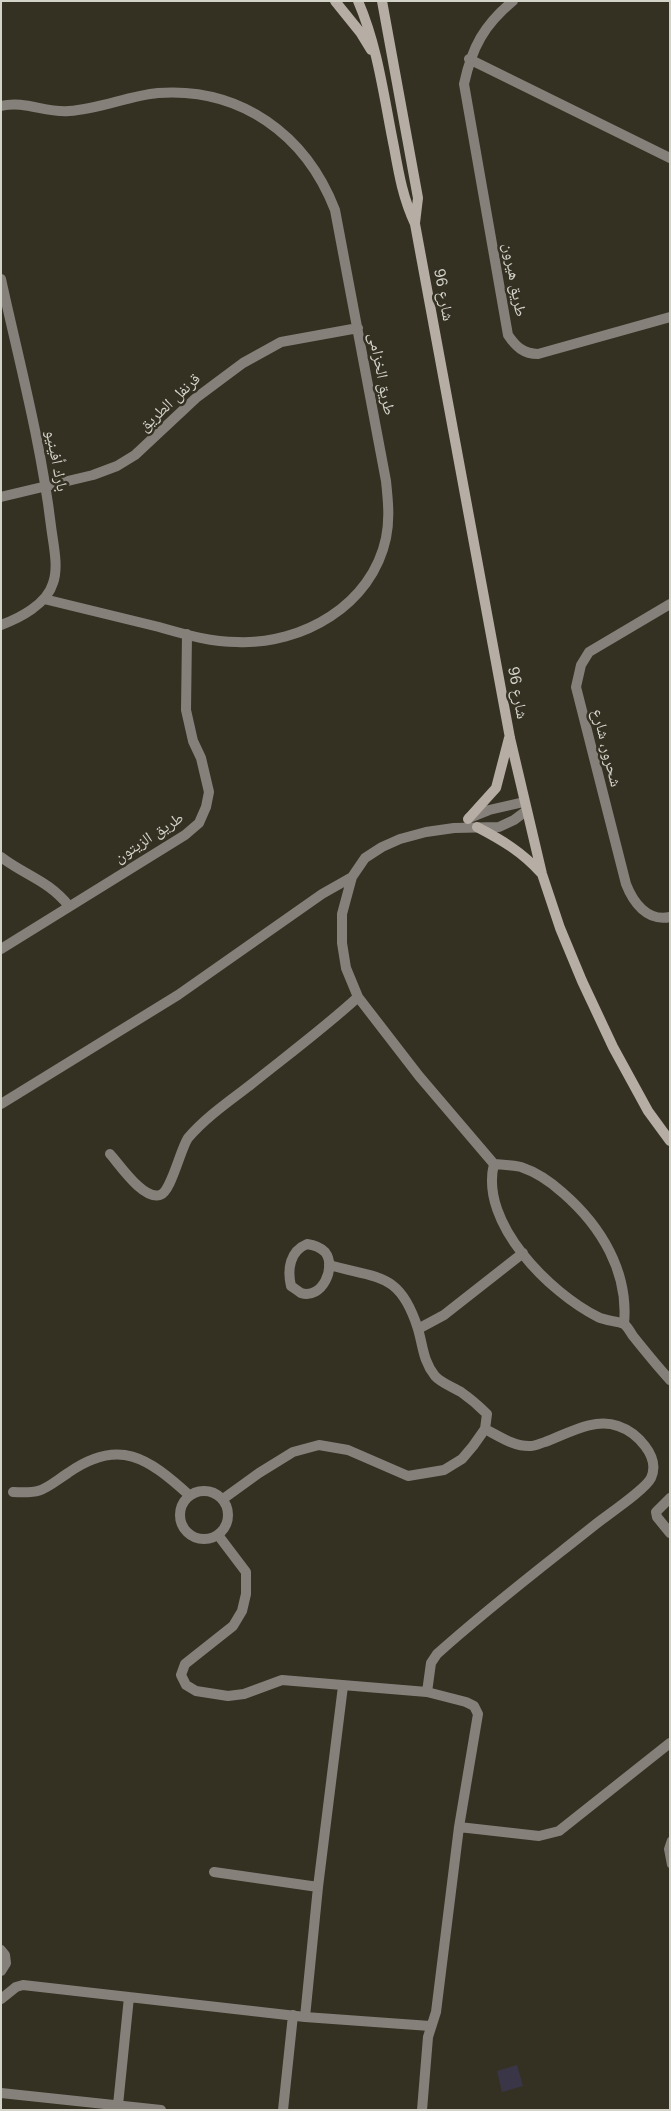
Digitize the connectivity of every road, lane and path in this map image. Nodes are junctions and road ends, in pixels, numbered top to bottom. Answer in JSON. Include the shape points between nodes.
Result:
{"nodes":[{"id":1,"x":335,"y":1,"type":"edge"},
{"id":2,"x":358,"y":1,"type":"edge"},
{"id":3,"x":382,"y":1,"type":"edge"},
{"id":4,"x":513,"y":1,"type":"edge"},
{"id":5,"x":470,"y":59,"type":"junction"},
{"id":6,"x":377,"y":61,"type":"junction"},
{"id":7,"x":1,"y":106,"type":"edge"},
{"id":8,"x":670,"y":158,"type":"edge"},
{"id":9,"x":415,"y":224,"type":"junction"},
{"id":10,"x":1,"y":279,"type":"edge"},
{"id":11,"x":670,"y":317,"type":"edge"},
{"id":12,"x":358,"y":328,"type":"junction"},
{"id":13,"x":46,"y":488,"type":"junction"},
{"id":14,"x":1,"y":497,"type":"edge"},
{"id":15,"x":44,"y":599,"type":"junction"},
{"id":16,"x":670,"y":604,"type":"edge"},
{"id":17,"x":1,"y":625,"type":"edge"},
{"id":18,"x":187,"y":634,"type":"junction"},
{"id":19,"x":510,"y":738,"type":"junction"},
{"id":20,"x":525,"y":807,"type":"junction"},
{"id":21,"x":468,"y":819,"type":"junction"},
{"id":22,"x":477,"y":827,"type":"junction"},
{"id":23,"x":454,"y":828,"type":"junction"},
{"id":24,"x":1,"y":857,"type":"edge"},
{"id":25,"x":542,"y":874,"type":"junction"},
{"id":26,"x":352,"y":876,"type":"junction"},
{"id":27,"x":69,"y":906,"type":"junction"},
{"id":28,"x":670,"y":917,"type":"edge"},
{"id":29,"x":1,"y":949,"type":"edge"},
{"id":30,"x":358,"y":998,"type":"junction"},
{"id":31,"x":1,"y":1104,"type":"edge"},
{"id":32,"x":670,"y":1141,"type":"edge"},
{"id":33,"x":110,"y":1154,"type":"dead end"},
{"id":34,"x":494,"y":1164,"type":"junction"},
{"id":35,"x":523,"y":1253,"type":"junction"},
{"id":36,"x":329,"y":1265,"type":"junction"},
{"id":37,"x":624,"y":1324,"type":"junction"},
{"id":38,"x":418,"y":1329,"type":"junction"},
{"id":39,"x":670,"y":1380,"type":"edge"},
{"id":40,"x":485,"y":1429,"type":"junction"},
{"id":41,"x":13,"y":1492,"type":"dead end"},
{"id":42,"x":189,"y":1495,"type":"junction"},
{"id":43,"x":670,"y":1498,"type":"edge"},
{"id":44,"x":223,"y":1500,"type":"junction"},
{"id":45,"x":670,"y":1533,"type":"edge"},
{"id":46,"x":218,"y":1535,"type":"junction"},
{"id":47,"x":343,"y":1686,"type":"junction"},
{"id":48,"x":427,"y":1692,"type":"junction"},
{"id":49,"x":670,"y":1743,"type":"edge"},
{"id":50,"x":459,"y":1827,"type":"junction"},
{"id":51,"x":670,"y":1840,"type":"edge"},
{"id":52,"x":670,"y":1865,"type":"edge"},
{"id":53,"x":214,"y":1872,"type":"dead end"},
{"id":54,"x":318,"y":1886,"type":"junction"},
{"id":55,"x":1,"y":1950,"type":"edge"},
{"id":56,"x":1,"y":1971,"type":"edge"},
{"id":57,"x":130,"y":1997,"type":"junction"},
{"id":58,"x":1,"y":1999,"type":"edge"},
{"id":59,"x":293,"y":2015,"type":"junction"},
{"id":60,"x":304,"y":2017,"type":"junction"},
{"id":61,"x":430,"y":2026,"type":"junction"},
{"id":62,"x":1,"y":2093,"type":"edge"},
{"id":63,"x":118,"y":2105,"type":"junction"},
{"id":64,"x":161,"y":2110,"type":"edge"},
{"id":65,"x":283,"y":2110,"type":"edge"},
{"id":66,"x":422,"y":2110,"type":"edge"}],
"edges":[{"from":1,"to":6,"type":"street","via":[[360,32]]},
{"from":2,"to":6,"type":"street","name":"شارع 96","via":[[369,27]]},
{"from":3,"to":9,"type":"street","name":"شارع 96","via":[[418,198]]},
{"from":4,"to":5,"type":"street","name":"طريق هيرون","via":[[495,16]]},
{"from":5,"to":8,"type":"street"},
{"from":5,"to":11,"type":"street","name":"طريق هيرون","via":[[464,84],[508,335],[515,345],[530,354],[538,354]]},
{"from":6,"to":9,"type":"street","name":"شارع 96","via":[[405,202]]},
{"from":7,"to":12,"type":"street","name":"طريق الخزامى","via":[[22,104],[70,112],[138,96],[175,92],[230,102],[264,119],[308,158],[328,192],[336,210]]},
{"from":9,"to":19,"type":"street","name":"شارع 96"},
{"from":10,"to":13,"type":"street","name":"بارك أفينيو"},
{"from":12,"to":13,"type":"street","name":"قرنفل الطريق","via":[[281,342],[216,382],[135,455],[93,475]]},
{"from":12,"to":18,"type":"street","name":"طريق الخزامى","via":[[389,505],[386,538],[374,570],[360,592],[340,610],[288,636],[237,642]]},
{"from":13,"to":14,"type":"street","name":"قرنفل الطريق"},
{"from":13,"to":15,"type":"street","name":"بارك أفينيو","via":[[55,562],[54,582]]},
{"from":15,"to":17,"type":"street","name":"بارك أفينيو"},
{"from":15,"to":18,"type":"street","name":"طريق الخزامى"},
{"from":16,"to":28,"type":"street","name":"شحرور، شارع","via":[[589,652],[581,664],[576,686],[632,900],[643,912],[664,919]]},
{"from":18,"to":27,"type":"street","name":"طريق الزيتون","via":[[186,710],[206,777],[209,792],[206,807],[199,823],[184,835]]},
{"from":19,"to":20,"type":"street","name":"شارع 96"},
{"from":19,"to":21,"type":"street","via":[[496,788]]},
{"from":20,"to":21,"type":"street","via":[[489,810]]},
{"from":20,"to":22,"type":"street","via":[[514,820],[499,827]]},
{"from":20,"to":25,"type":"street","name":"شارع 96"},
{"from":21,"to":23,"type":"street"},
{"from":22,"to":23,"type":"street"},
{"from":22,"to":25,"type":"street","via":[[510,845]]},
{"from":23,"to":26,"type":"street","via":[[400,838],[365,858]]},
{"from":24,"to":27,"type":"street","via":[[46,883]]},
{"from":25,"to":32,"type":"street","name":"شارع 96","via":[[574,963],[613,1047],[648,1111]]},
{"from":26,"to":30,"type":"street","via":[[342,914],[342,943],[346,968]]},
{"from":26,"to":31,"type":"street","via":[[178,996]]},
{"from":27,"to":29,"type":"street","name":"طريق الزيتون"},
{"from":30,"to":33,"type":"street","via":[[209,1118],[188,1139],[162,1195],[154,1196],[141,1190]]},
{"from":30,"to":34,"type":"street"},
{"from":34,"to":35,"type":"street","via":[[492,1193],[497,1212]]},
{"from":34,"to":37,"type":"street","via":[[522,1167],[552,1183],[581,1208],[600,1232],[614,1262],[623,1292]]},
{"from":35,"to":37,"type":"street","via":[[548,1282],[567,1296],[598,1317]]},
{"from":35,"to":38,"type":"street","via":[[444,1315]]},
{"from":36,"to":36,"type":"street","via":[[326,1281],[317,1291],[301,1293],[291,1286],[290,1263],[300,1247],[307,1244],[320,1248],[326,1253]]},
{"from":36,"to":38,"type":"street","via":[[381,1278],[394,1285],[403,1294]]},
{"from":37,"to":39,"type":"street"},
{"from":38,"to":40,"type":"street","via":[[426,1362],[436,1377],[477,1403],[487,1414]]},
{"from":40,"to":44,"type":"street","via":[[462,1459],[444,1470],[408,1476],[348,1450],[319,1445],[293,1452]]},
{"from":40,"to":48,"type":"street","via":[[514,1444],[532,1446],[591,1425],[618,1426],[644,1443],[651,1457],[651,1478],[437,1654],[431,1663]]},
{"from":41,"to":42,"type":"street","via":[[34,1494],[89,1460],[123,1454],[142,1459]]},
{"from":42,"to":44,"type":"street","via":[[207,1491]]},
{"from":42,"to":46,"type":"street","via":[[180,1508],[180,1523],[184,1529],[189,1535],[204,1540]]},
{"from":43,"to":45,"type":"street","via":[[656,1512]]},
{"from":44,"to":46,"type":"street","via":[[228,1518]]},
{"from":46,"to":47,"type":"street","via":[[246,1572],[246,1594],[242,1611],[233,1626],[185,1664],[182,1675],[186,1685],[196,1691],[228,1696],[244,1694],[282,1680]]},
{"from":47,"to":48,"type":"street"},
{"from":47,"to":54,"type":"street"},
{"from":48,"to":50,"type":"street","via":[[466,1702],[474,1706],[478,1714]]},
{"from":49,"to":50,"type":"street","via":[[559,1831],[539,1836]]},
{"from":50,"to":61,"type":"street","via":[[436,2012]]},
{"from":51,"to":52,"type":"lane","via":[[667,1849]]},
{"from":53,"to":54,"type":"street"},
{"from":54,"to":60,"type":"street"},
{"from":55,"to":56,"type":"street","via":[[6,1963]]},
{"from":57,"to":58,"type":"street","via":[[23,1985]]},
{"from":57,"to":59,"type":"street"},
{"from":57,"to":63,"type":"street"},
{"from":59,"to":60,"type":"street"},
{"from":59,"to":65,"type":"street"},
{"from":60,"to":61,"type":"street"},
{"from":61,"to":66,"type":"street"},
{"from":62,"to":63,"type":"street"},
{"from":63,"to":64,"type":"street"}]}
